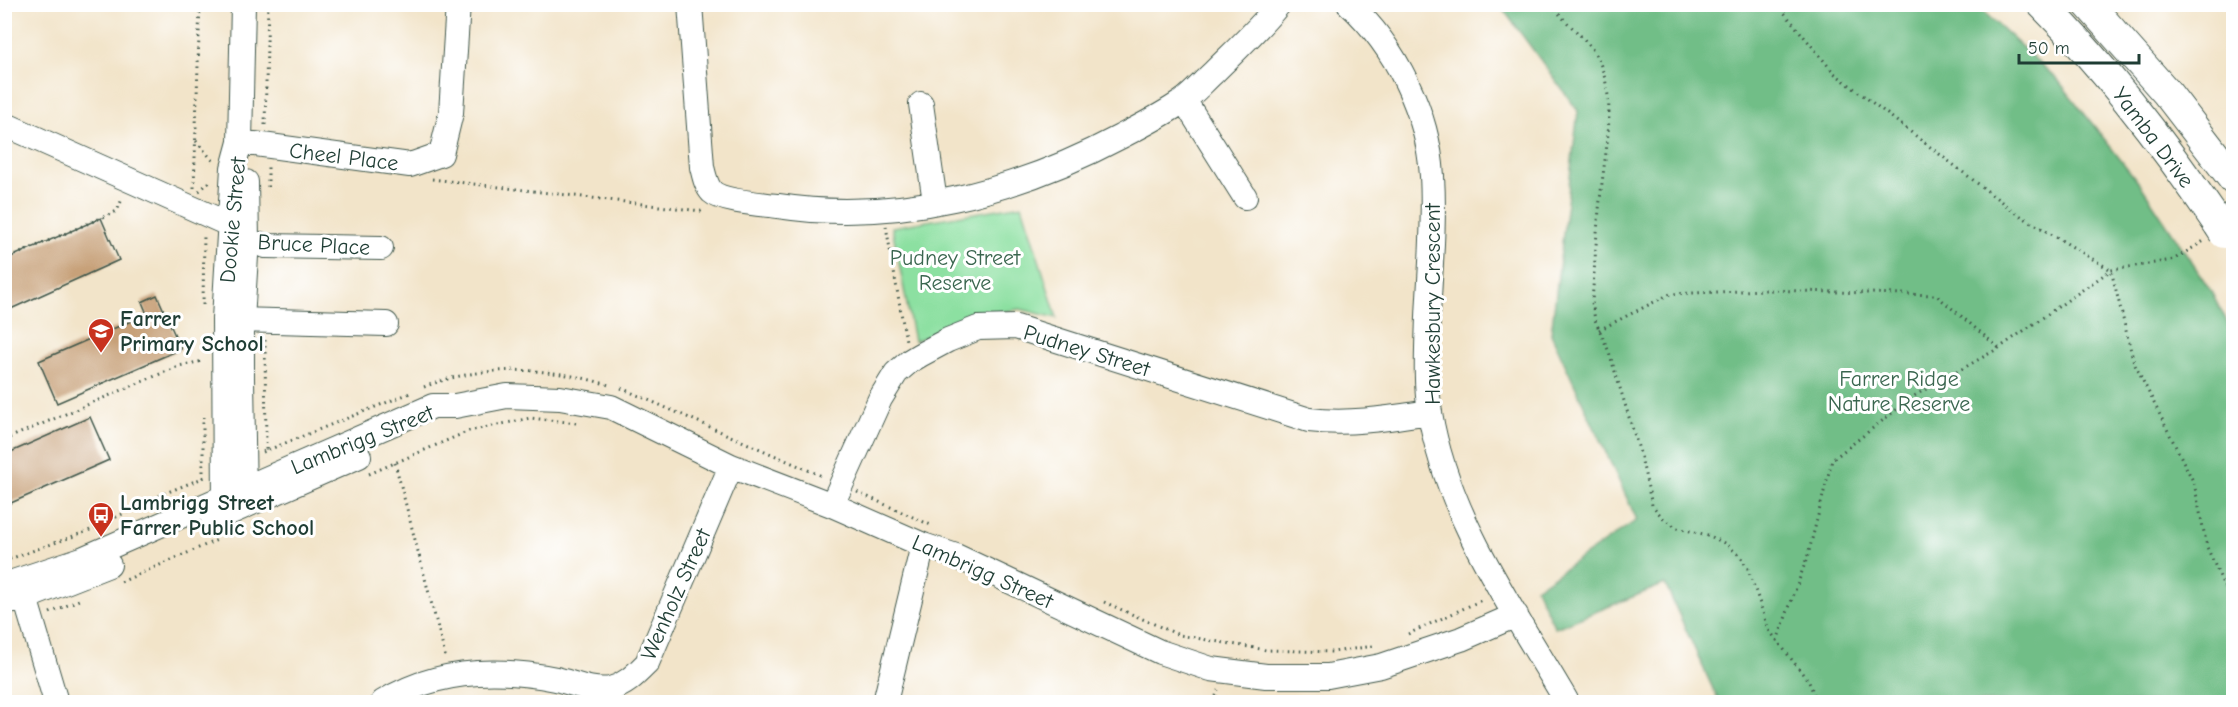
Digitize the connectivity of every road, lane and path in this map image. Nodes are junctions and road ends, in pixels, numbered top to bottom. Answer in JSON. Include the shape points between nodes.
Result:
{"nodes":[{"id":1,"x":200,"y":4,"type":"edge"},
{"id":2,"x":243,"y":4,"type":"edge"},
{"id":3,"x":268,"y":4,"type":"edge"},
{"id":4,"x":459,"y":4,"type":"edge"},
{"id":5,"x":690,"y":4,"type":"edge"},
{"id":6,"x":1279,"y":4,"type":"edge"},
{"id":7,"x":1349,"y":4,"type":"edge"},
{"id":8,"x":1552,"y":4,"type":"edge"},
{"id":9,"x":1777,"y":4,"type":"edge"},
{"id":10,"x":2042,"y":4,"type":"edge"},
{"id":11,"x":2088,"y":4,"type":"edge"},
{"id":12,"x":1184,"y":100,"type":"junction"},
{"id":13,"x":921,"y":104,"type":"dead end"},
{"id":14,"x":4,"y":124,"type":"edge"},
{"id":15,"x":240,"y":142,"type":"junction"},
{"id":16,"x":268,"y":146,"type":"junction"},
{"id":17,"x":130,"y":179,"type":"junction"},
{"id":18,"x":432,"y":179,"type":"dead end"},
{"id":19,"x":2234,"y":180,"type":"edge"},
{"id":20,"x":268,"y":188,"type":"dead end"},
{"id":21,"x":1245,"y":197,"type":"dead end"},
{"id":22,"x":935,"y":202,"type":"junction"},
{"id":23,"x":193,"y":208,"type":"junction"},
{"id":24,"x":708,"y":208,"type":"dead end"},
{"id":25,"x":884,"y":210,"type":"junction"},
{"id":26,"x":228,"y":224,"type":"junction"},
{"id":27,"x":2225,"y":236,"type":"edge"},
{"id":28,"x":247,"y":240,"type":"junction"},
{"id":29,"x":381,"y":248,"type":"dead end"},
{"id":30,"x":4,"y":260,"type":"edge"},
{"id":31,"x":2173,"y":260,"type":"dead end"},
{"id":32,"x":2111,"y":270,"type":"junction"},
{"id":33,"x":203,"y":313,"type":"dead end"},
{"id":34,"x":253,"y":320,"type":"junction"},
{"id":35,"x":386,"y":324,"type":"dead end"},
{"id":36,"x":1599,"y":330,"type":"junction"},
{"id":37,"x":1999,"y":348,"type":"junction"},
{"id":38,"x":910,"y":361,"type":"junction"},
{"id":39,"x":203,"y":369,"type":"dead end"},
{"id":40,"x":424,"y":387,"type":"dead end"},
{"id":41,"x":413,"y":391,"type":"dead end"},
{"id":42,"x":455,"y":406,"type":"junction"},
{"id":43,"x":203,"y":411,"type":"dead end"},
{"id":44,"x":1430,"y":412,"type":"junction"},
{"id":45,"x":586,"y":424,"type":"dead end"},
{"id":46,"x":4,"y":440,"type":"edge"},
{"id":47,"x":266,"y":451,"type":"junction"},
{"id":48,"x":395,"y":463,"type":"junction"},
{"id":49,"x":731,"y":466,"type":"junction"},
{"id":50,"x":224,"y":469,"type":"junction"},
{"id":51,"x":364,"y":476,"type":"dead end"},
{"id":52,"x":837,"y":495,"type":"junction"},
{"id":53,"x":238,"y":503,"type":"junction"},
{"id":54,"x":942,"y":530,"type":"dead end"},
{"id":55,"x":923,"y":545,"type":"junction"},
{"id":56,"x":4,"y":561,"type":"edge"},
{"id":57,"x":116,"y":584,"type":"dead end"},
{"id":58,"x":17,"y":597,"type":"edge"},
{"id":59,"x":1488,"y":597,"type":"dead end"},
{"id":60,"x":83,"y":598,"type":"dead end"},
{"id":61,"x":2234,"y":598,"type":"edge"},
{"id":62,"x":1103,"y":602,"type":"dead end"},
{"id":63,"x":1516,"y":615,"type":"junction"},
{"id":64,"x":1399,"y":638,"type":"dead end"},
{"id":65,"x":1776,"y":642,"type":"junction"},
{"id":66,"x":1378,"y":645,"type":"dead end"},
{"id":67,"x":450,"y":676,"type":"junction"},
{"id":68,"x":56,"y":702,"type":"edge"},
{"id":69,"x":383,"y":702,"type":"edge"},
{"id":70,"x":885,"y":702,"type":"edge"},
{"id":71,"x":1567,"y":702,"type":"edge"},
{"id":72,"x":1817,"y":702,"type":"edge"}],
"edges":[{"from":1,"to":23,"type":"path"},
{"from":2,"to":15,"type":"street","name":"Dookie Street"},
{"from":3,"to":16,"type":"path","via":[[264,117]]},
{"from":4,"to":16,"type":"street","name":"Cheel Place","via":[[451,113],[441,154],[410,165]]},
{"from":5,"to":25,"type":"street","via":[[702,167],[712,192],[720,197],[809,211]]},
{"from":6,"to":12,"type":"street"},
{"from":7,"to":44,"type":"street","name":"Hawkesbury Crescent","via":[[1396,63],[1429,146]]},
{"from":8,"to":36,"type":"path","via":[[1593,50],[1607,89],[1610,132],[1592,302]]},
{"from":9,"to":32,"type":"path","via":[[1834,73],[2016,213]]},
{"from":10,"to":27,"type":"main road","name":"Yamba Drive","via":[[2135,109]]},
{"from":11,"to":19,"type":"main road","name":"Yamba Drive","via":[[2167,93]]},
{"from":12,"to":21,"type":"street"},
{"from":12,"to":22,"type":"street","via":[[1090,153],[1031,178]]},
{"from":13,"to":22,"type":"street"},
{"from":14,"to":17,"type":"street"},
{"from":15,"to":16,"type":"street","name":"Cheel Place"},
{"from":15,"to":26,"type":"street","name":"Dookie Street","via":[[234,160]]},
{"from":15,"to":28,"type":"street","name":"Dookie Street","via":[[245,159]]},
{"from":16,"to":20,"type":"path"},
{"from":17,"to":23,"type":"street"},
{"from":17,"to":30,"type":"path","via":[[117,211]]},
{"from":18,"to":24,"type":"path","via":[[701,211]]},
{"from":22,"to":25,"type":"street"},
{"from":23,"to":26,"type":"street"},
{"from":23,"to":33,"type":"path","via":[[204,230]]},
{"from":25,"to":38,"type":"path"},
{"from":26,"to":28,"type":"street"},
{"from":26,"to":50,"type":"street","name":"Dookie Street"},
{"from":28,"to":29,"type":"street","name":"Bruce Place","via":[[266,246]]},
{"from":28,"to":34,"type":"street","name":"Dookie Street"},
{"from":31,"to":32,"type":"path"},
{"from":32,"to":37,"type":"path"},
{"from":32,"to":61,"type":"path","via":[[2134,363],[2194,483],[2207,547],[2227,593]]},
{"from":34,"to":35,"type":"street"},
{"from":34,"to":47,"type":"path"},
{"from":34,"to":50,"type":"street","name":"Dookie Street"},
{"from":36,"to":37,"type":"path","via":[[1670,294],[1767,290],[1936,295]]},
{"from":36,"to":65,"type":"path","via":[[1636,441],[1652,505],[1677,528],[1708,535],[1740,556]]},
{"from":37,"to":65,"type":"path","via":[[1914,396],[1832,460],[1808,555]]},
{"from":38,"to":44,"type":"street","name":"Pudney Street","via":[[978,328],[1016,327],[1309,420],[1356,422]]},
{"from":38,"to":52,"type":"street","name":"Pudney Street","via":[[896,373],[880,399]]},
{"from":39,"to":46,"type":"path","via":[[203,361],[179,366]]},
{"from":40,"to":52,"type":"path","via":[[481,372],[528,370],[580,375],[632,392]]},
{"from":41,"to":47,"type":"path"},
{"from":42,"to":49,"type":"street","name":"Lambrigg Street","via":[[507,396],[560,398],[611,407]]},
{"from":42,"to":53,"type":"street","name":"Lambrigg Street","via":[[438,420]]},
{"from":42,"to":53,"type":"street","name":"Lambrigg Street","via":[[433,406]]},
{"from":43,"to":50,"type":"path"},
{"from":44,"to":63,"type":"street","name":"Hawkesbury Crescent","via":[[1453,498]]},
{"from":45,"to":48,"type":"path","via":[[530,418],[469,431]]},
{"from":47,"to":50,"type":"path"},
{"from":47,"to":53,"type":"path"},
{"from":48,"to":51,"type":"path"},
{"from":48,"to":67,"type":"path"},
{"from":49,"to":52,"type":"street","name":"Lambrigg Street"},
{"from":49,"to":67,"type":"street","name":"Wenholz Street","via":[[647,663],[622,685],[592,688],[516,672]]},
{"from":50,"to":53,"type":"street","name":"Dookie Street"},
{"from":50,"to":56,"type":"path","via":[[88,531]]},
{"from":52,"to":54,"type":"path"},
{"from":52,"to":55,"type":"street","name":"Lambrigg Street"},
{"from":53,"to":57,"type":"path"},
{"from":53,"to":58,"type":"street","name":"Lambrigg Street","via":[[88,574]]},
{"from":55,"to":63,"type":"street","name":"Lambrigg Street","via":[[956,556],[1160,652],[1211,669],[1266,676],[1328,676],[1381,666],[1461,639]]},
{"from":55,"to":70,"type":"street"},
{"from":58,"to":60,"type":"path","via":[[46,614]]},
{"from":58,"to":68,"type":"street"},
{"from":59,"to":64,"type":"path"},
{"from":62,"to":66,"type":"path","via":[[1179,635],[1266,650],[1333,652]]},
{"from":63,"to":71,"type":"street","name":"Hawkesbury Crescent"},
{"from":65,"to":72,"type":"path","via":[[1809,682]]},
{"from":67,"to":69,"type":"street","name":"Wenholz Street","via":[[416,685]]}]}
